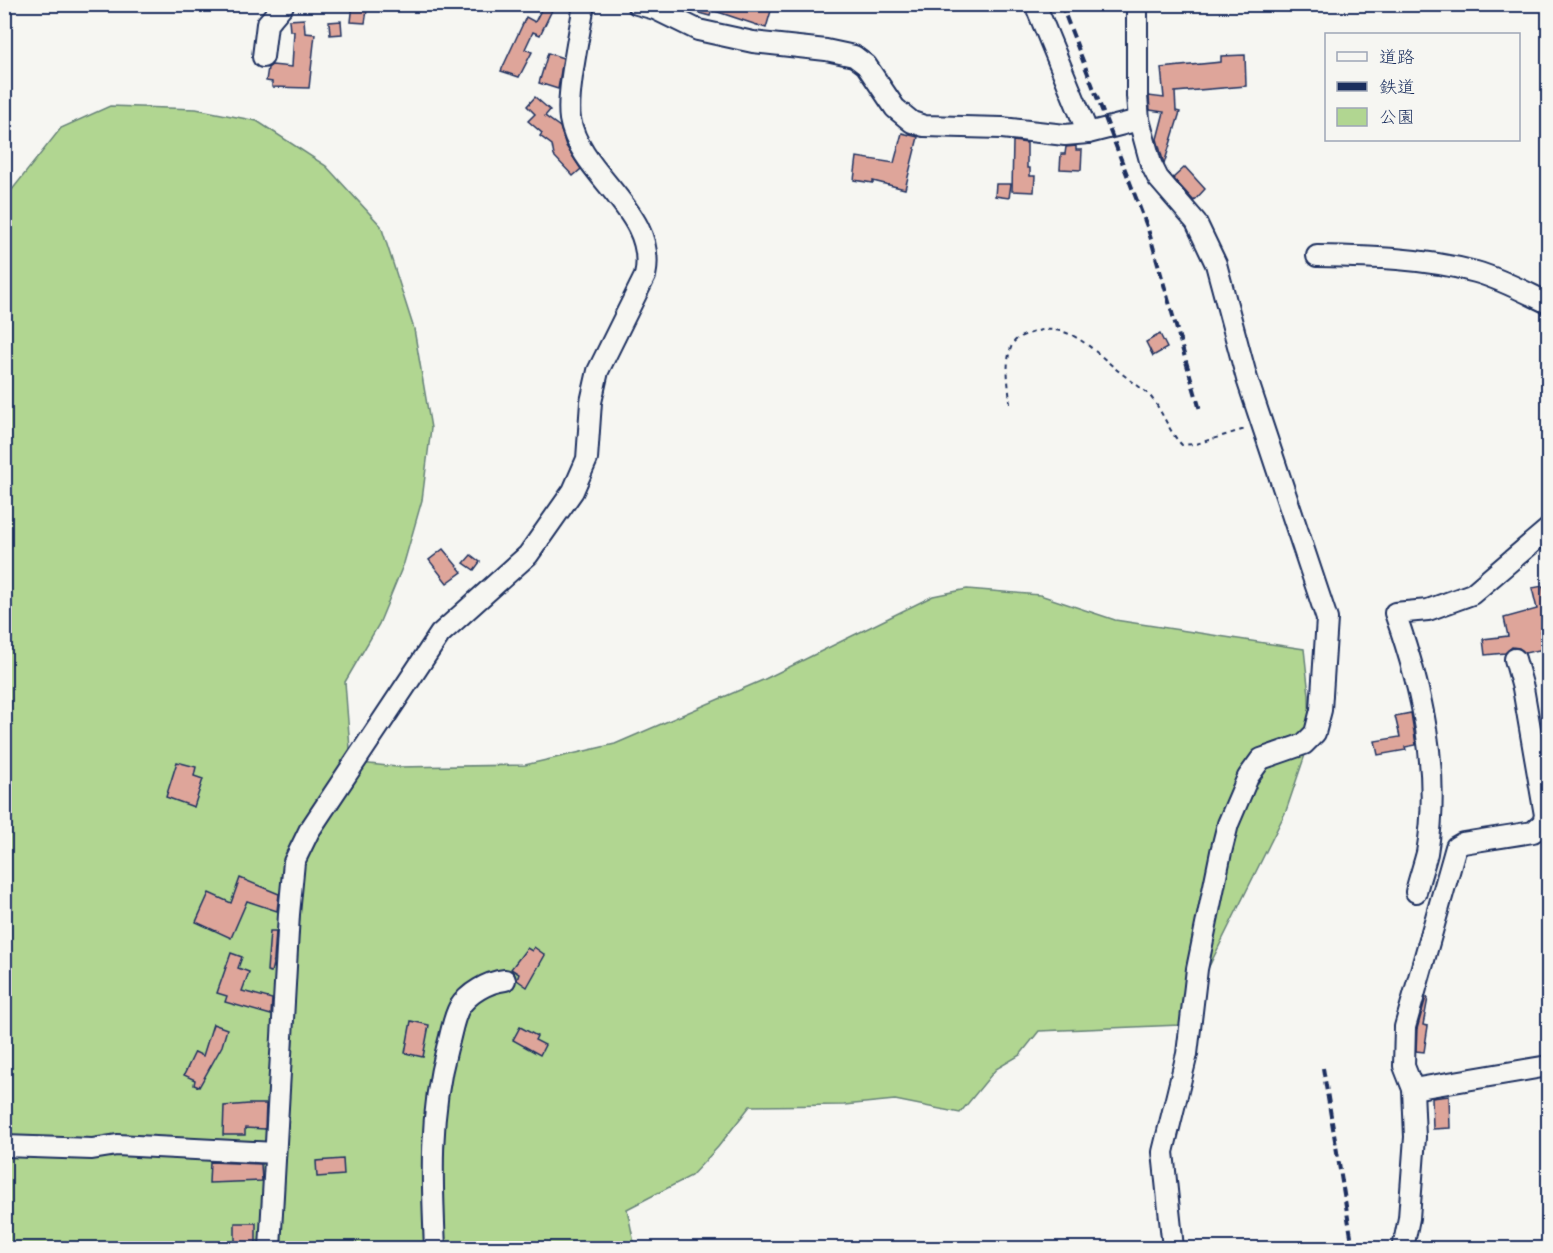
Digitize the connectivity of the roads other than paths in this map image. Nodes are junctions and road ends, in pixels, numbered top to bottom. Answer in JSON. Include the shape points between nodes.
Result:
{"nodes":[{"id":1,"x":284,"y":4,"type":"edge"},
{"id":2,"x":584,"y":4,"type":"edge"},
{"id":3,"x":637,"y":4,"type":"edge"},
{"id":4,"x":1035,"y":4,"type":"edge"},
{"id":5,"x":1137,"y":4,"type":"edge"},
{"id":6,"x":263,"y":57,"type":"dead end"},
{"id":7,"x":1139,"y":120,"type":"junction"},
{"id":8,"x":1088,"y":133,"type":"junction"},
{"id":9,"x":1317,"y":256,"type":"dead end"},
{"id":10,"x":1548,"y":303,"type":"edge"},
{"id":11,"x":1548,"y":529,"type":"edge"},
{"id":12,"x":1515,"y":659,"type":"dead end"},
{"id":13,"x":1416,"y":892,"type":"dead end"},
{"id":14,"x":505,"y":980,"type":"dead end"},
{"id":15,"x":1548,"y":1066,"type":"edge"},
{"id":16,"x":1413,"y":1089,"type":"junction"},
{"id":17,"x":4,"y":1146,"type":"edge"},
{"id":18,"x":275,"y":1153,"type":"junction"},
{"id":19,"x":270,"y":1248,"type":"edge"},
{"id":20,"x":435,"y":1248,"type":"edge"},
{"id":21,"x":1173,"y":1248,"type":"edge"},
{"id":22,"x":1403,"y":1248,"type":"edge"}],
"edges":[{"from":1,"to":6,"type":"street","via":[[267,24]]},
{"from":2,"to":18,"type":"street","via":[[570,119],[579,143],[644,238],[645,276],[598,371],[591,402],[587,459],[579,481],[535,548],[440,634],[309,831],[294,862]]},
{"from":3,"to":8,"type":"street","via":[[708,32],[854,56],[866,65],[895,108],[918,124],[1065,135]]},
{"from":4,"to":8,"type":"street"},
{"from":5,"to":7,"type":"street"},
{"from":7,"to":8,"type":"street"},
{"from":7,"to":21,"type":"street","via":[[1158,178],[1196,222],[1216,264],[1263,426],[1327,619],[1321,710],[1315,733],[1305,744],[1261,759],[1248,777],[1223,842],[1206,917],[1186,1054],[1163,1152]]},
{"from":9,"to":10,"type":"street","via":[[1382,258],[1478,273]]},
{"from":11,"to":13,"type":"street","via":[[1472,594],[1428,610],[1395,614],[1424,707],[1430,777],[1426,856]]},
{"from":12,"to":16,"type":"street","via":[[1545,815],[1533,832],[1456,847],[1405,1027],[1404,1066]]},
{"from":14,"to":20,"type":"street","via":[[484,986],[459,1008],[445,1058],[431,1158]]},
{"from":15,"to":16,"type":"street"},
{"from":16,"to":22,"type":"street","via":[[1414,1171]]},
{"from":17,"to":18,"type":"street","via":[[84,1149],[117,1145]]},
{"from":18,"to":19,"type":"street"}]}
